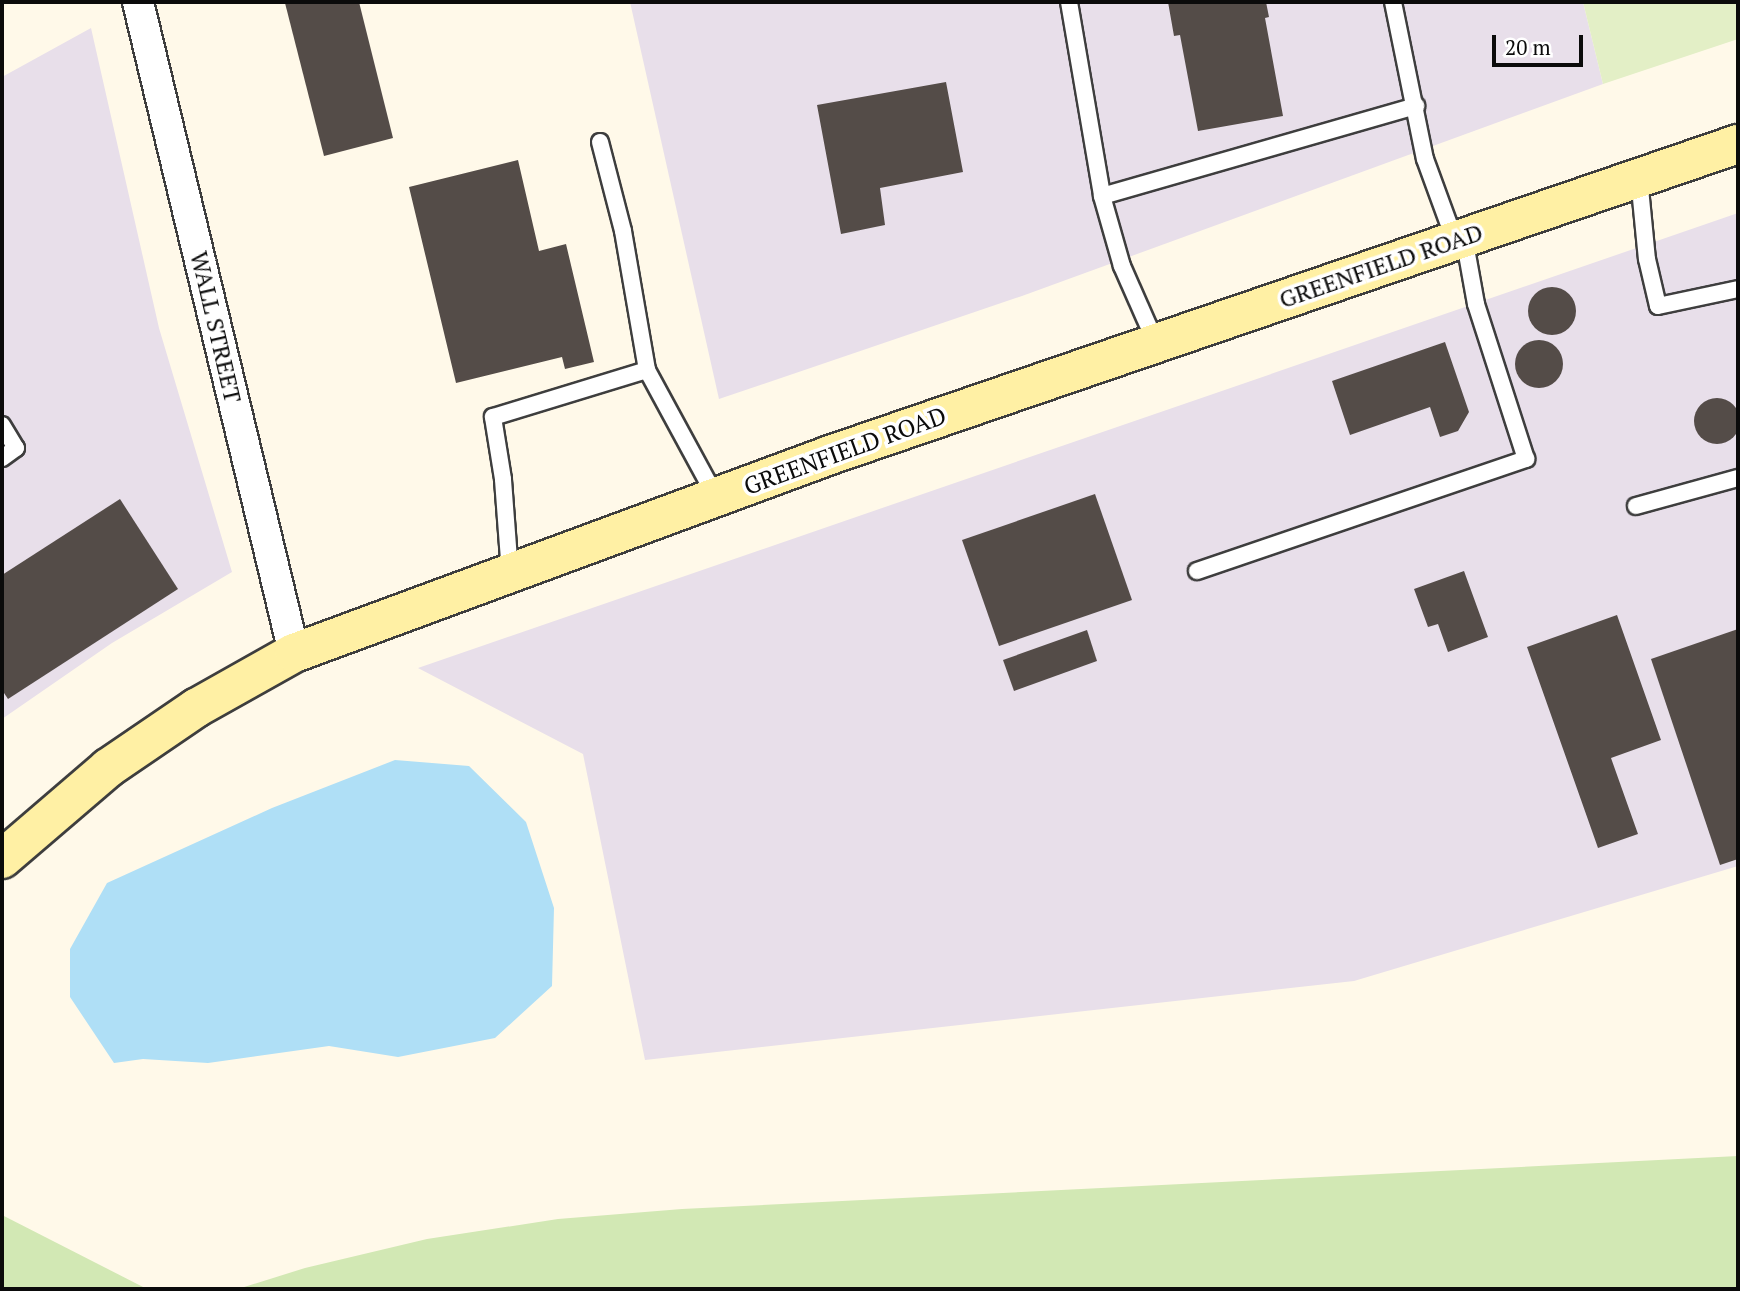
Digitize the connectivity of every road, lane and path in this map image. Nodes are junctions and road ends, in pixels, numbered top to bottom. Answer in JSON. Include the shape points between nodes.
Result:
{"nodes":[{"id":1,"x":138,"y":2,"type":"edge"},
{"id":2,"x":1069,"y":2,"type":"edge"},
{"id":3,"x":1393,"y":2,"type":"edge"},
{"id":4,"x":1416,"y":106,"type":"junction"},
{"id":5,"x":600,"y":142,"type":"dead end"},
{"id":6,"x":1738,"y":144,"type":"edge"},
{"id":7,"x":1639,"y":178,"type":"junction"},
{"id":8,"x":1102,"y":196,"type":"junction"},
{"id":9,"x":1460,"y":239,"type":"junction"},
{"id":10,"x":1738,"y":289,"type":"edge"},
{"id":11,"x":1156,"y":343,"type":"junction"},
{"id":12,"x":647,"y":370,"type":"junction"},
{"id":13,"x":2,"y":425,"type":"edge"},
{"id":14,"x":2,"y":458,"type":"edge"},
{"id":15,"x":1738,"y":478,"type":"edge"},
{"id":16,"x":716,"y":497,"type":"junction"},
{"id":17,"x":1636,"y":506,"type":"dead end"},
{"id":18,"x":1197,"y":571,"type":"dead end"},
{"id":19,"x":510,"y":573,"type":"junction"},
{"id":20,"x":294,"y":653,"type":"junction"},
{"id":21,"x":2,"y":859,"type":"edge"}],
"edges":[{"from":1,"to":20,"type":"street","name":"WALL STREET"},
{"from":2,"to":8,"type":"lane"},
{"from":3,"to":4,"type":"lane"},
{"from":4,"to":8,"type":"lane"},
{"from":4,"to":9,"type":"lane","via":[[1425,159]]},
{"from":5,"to":12,"type":"lane","via":[[623,230]]},
{"from":6,"to":7,"type":"main road","name":"GREENFIELD ROAD"},
{"from":7,"to":9,"type":"main road","name":"GREENFIELD ROAD"},
{"from":7,"to":10,"type":"lane","via":[[1647,259],[1658,306]]},
{"from":8,"to":11,"type":"lane","via":[[1122,266]]},
{"from":9,"to":11,"type":"main road","name":"GREENFIELD ROAD"},
{"from":9,"to":18,"type":"lane","via":[[1526,459]]},
{"from":11,"to":16,"type":"main road","name":"GREENFIELD ROAD"},
{"from":12,"to":16,"type":"lane"},
{"from":12,"to":19,"type":"lane","via":[[492,417],[503,479]]},
{"from":13,"to":14,"type":"lane","via":[[16,449]]},
{"from":15,"to":17,"type":"lane"},
{"from":16,"to":19,"type":"main road","name":"GREENFIELD ROAD"},
{"from":19,"to":20,"type":"main road","name":"GREENFIELD ROAD"},
{"from":20,"to":21,"type":"main road","name":"GREENFIELD ROAD","via":[[196,708],[108,768]]}]}
